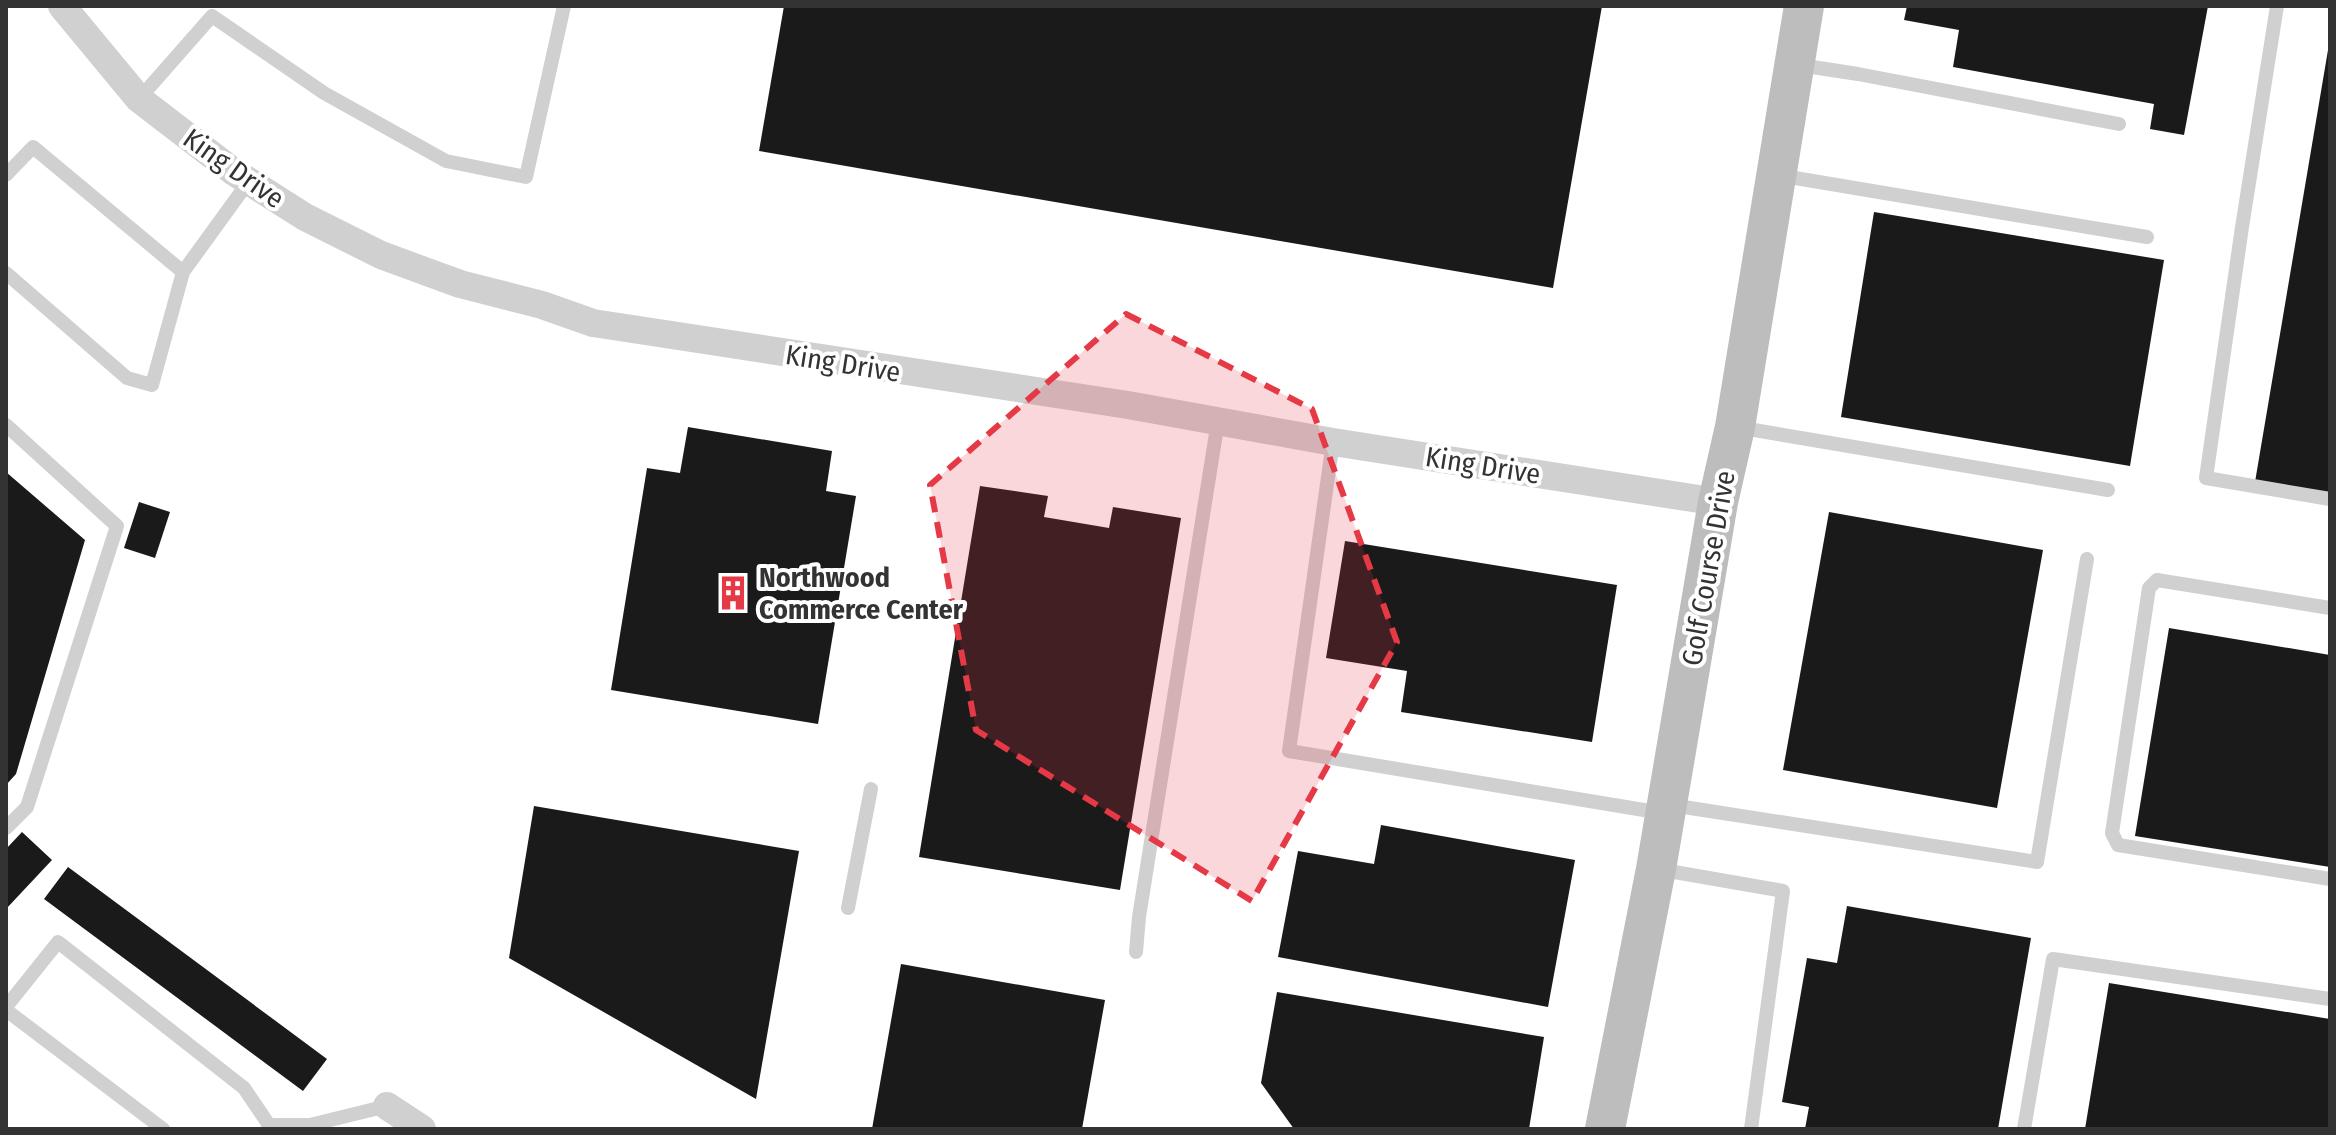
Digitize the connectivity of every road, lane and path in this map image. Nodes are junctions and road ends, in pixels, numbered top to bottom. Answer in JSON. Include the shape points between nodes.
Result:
{"nodes":[{"id":1,"x":62,"y":6,"type":"edge"},
{"id":2,"x":564,"y":6,"type":"edge"},
{"id":3,"x":1804,"y":6,"type":"edge"},
{"id":4,"x":2277,"y":6,"type":"edge"},
{"id":5,"x":217,"y":11,"type":"edge"},
{"id":6,"x":1794,"y":64,"type":"junction"},
{"id":7,"x":139,"y":99,"type":"junction"},
{"id":8,"x":2119,"y":124,"type":"dead end"},
{"id":9,"x":6,"y":175,"type":"edge"},
{"id":10,"x":1777,"y":175,"type":"junction"},
{"id":11,"x":249,"y":181,"type":"junction"},
{"id":12,"x":2147,"y":237,"type":"dead end"},
{"id":13,"x":183,"y":272,"type":"junction"},
{"id":14,"x":6,"y":273,"type":"edge"},
{"id":15,"x":1218,"y":421,"type":"junction"},
{"id":16,"x":6,"y":425,"type":"edge"},
{"id":17,"x":1735,"y":427,"type":"junction"},
{"id":18,"x":1333,"y":442,"type":"junction"},
{"id":19,"x":2108,"y":490,"type":"dead end"},
{"id":20,"x":2330,"y":499,"type":"edge"},
{"id":21,"x":1718,"y":502,"type":"junction"},
{"id":22,"x":2087,"y":559,"type":"dead end"},
{"id":23,"x":2330,"y":608,"type":"edge"},
{"id":24,"x":871,"y":789,"type":"dead end"},
{"id":25,"x":1665,"y":809,"type":"junction"},
{"id":26,"x":6,"y":828,"type":"edge"},
{"id":27,"x":1656,"y":869,"type":"junction"},
{"id":28,"x":2330,"y":879,"type":"edge"},
{"id":29,"x":848,"y":908,"type":"dead end"},
{"id":30,"x":1136,"y":952,"type":"dead end"},
{"id":31,"x":2330,"y":999,"type":"edge"},
{"id":32,"x":6,"y":1008,"type":"edge"},
{"id":33,"x":387,"y":1106,"type":"joint"},
{"id":34,"x":268,"y":1127,"type":"edge"},
{"id":35,"x":163,"y":1129,"type":"edge"},
{"id":36,"x":422,"y":1129,"type":"edge"},
{"id":37,"x":1605,"y":1129,"type":"edge"},
{"id":38,"x":1751,"y":1129,"type":"edge"},
{"id":39,"x":2024,"y":1129,"type":"edge"}],
"edges":[{"from":1,"to":7,"type":"street","name":"King Drive"},
{"from":2,"to":5,"type":"lane","via":[[526,177],[446,161],[324,93]]},
{"from":3,"to":6,"type":"street","name":"Golf Course Drive"},
{"from":4,"to":20,"type":"lane","via":[[2206,478]]},
{"from":5,"to":7,"type":"lane"},
{"from":6,"to":8,"type":"lane"},
{"from":6,"to":10,"type":"street","name":"Golf Course Drive"},
{"from":7,"to":11,"type":"street","name":"King Drive"},
{"from":9,"to":13,"type":"lane","via":[[33,147]]},
{"from":10,"to":12,"type":"lane"},
{"from":10,"to":17,"type":"street","name":"Golf Course Drive"},
{"from":11,"to":13,"type":"lane"},
{"from":11,"to":15,"type":"street","name":"King Drive","via":[[305,217],[381,255],[593,323]]},
{"from":13,"to":14,"type":"lane","via":[[152,385],[127,378]]},
{"from":15,"to":18,"type":"street","name":"King Drive"},
{"from":15,"to":30,"type":"lane"},
{"from":16,"to":26,"type":"lane","via":[[117,526],[27,807]]},
{"from":17,"to":19,"type":"lane"},
{"from":17,"to":21,"type":"street","name":"Golf Course Drive"},
{"from":18,"to":21,"type":"street","name":"King Drive"},
{"from":18,"to":25,"type":"lane","via":[[1289,751]]},
{"from":21,"to":25,"type":"street","name":"Golf Course Drive"},
{"from":22,"to":25,"type":"lane","via":[[2037,862]]},
{"from":23,"to":28,"type":"lane","via":[[2157,580],[2149,588],[2112,833],[2118,845]]},
{"from":24,"to":29,"type":"lane"},
{"from":25,"to":27,"type":"street","name":"Golf Course Drive"},
{"from":27,"to":37,"type":"street","name":"Golf Course Drive"},
{"from":27,"to":38,"type":"lane","via":[[1783,891]]},
{"from":31,"to":39,"type":"lane","via":[[2053,959]]},
{"from":32,"to":34,"type":"lane","via":[[58,942],[244,1088]]},
{"from":32,"to":35,"type":"lane"},
{"from":33,"to":34,"type":"lane","via":[[310,1125]]},
{"from":33,"to":36,"type":"street"}]}
